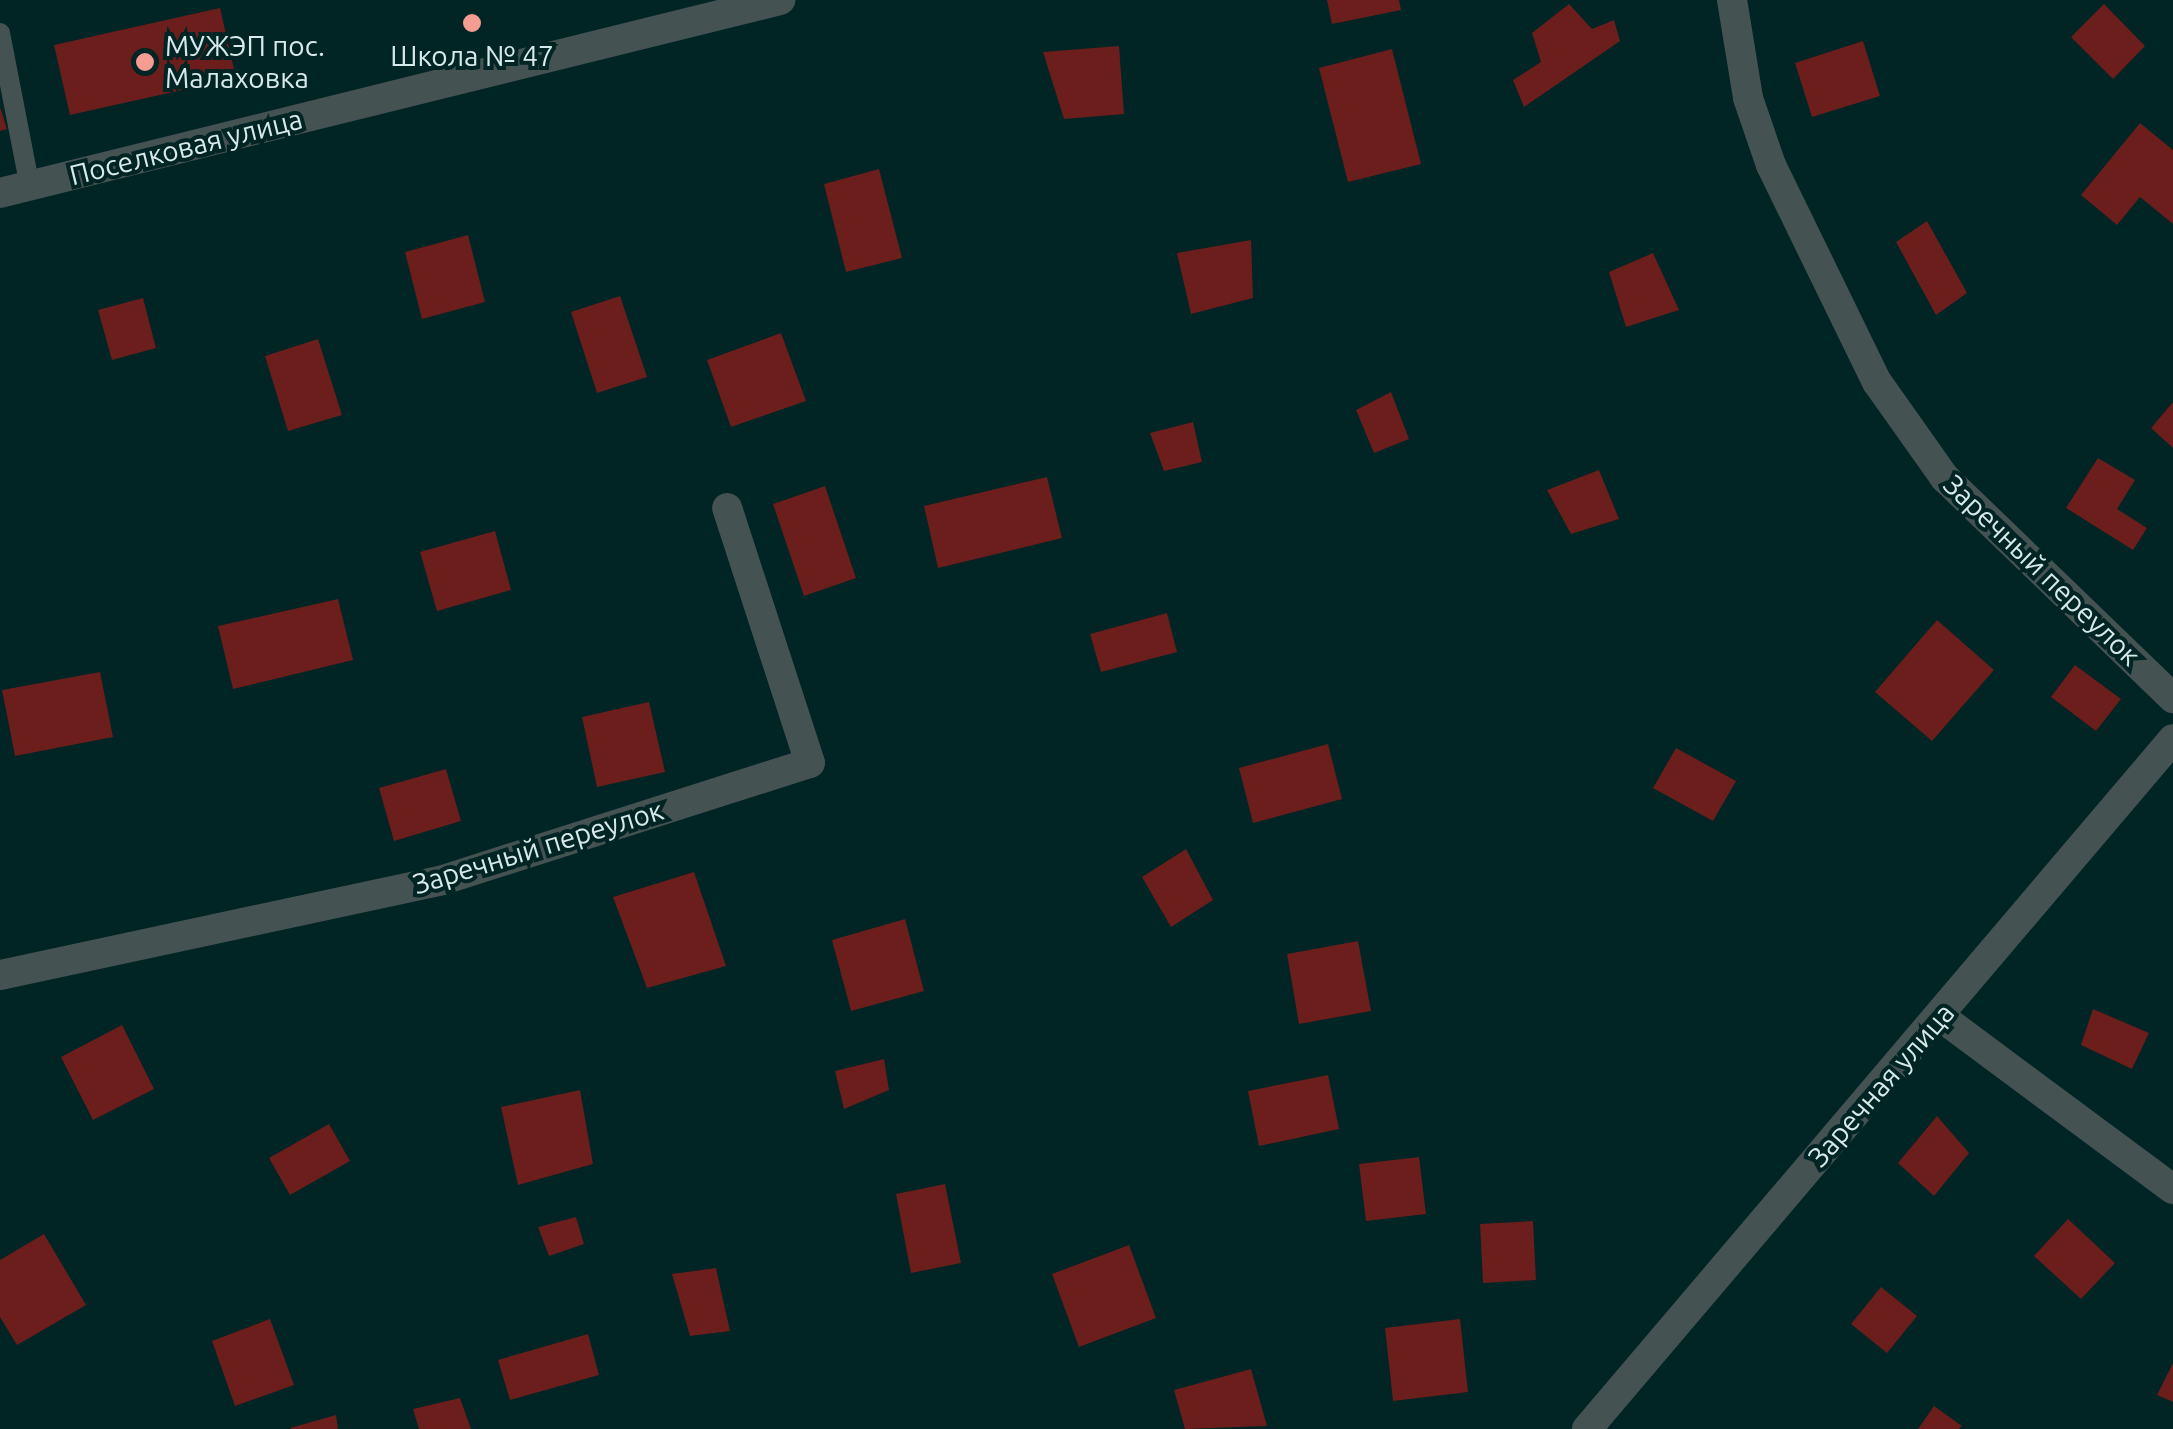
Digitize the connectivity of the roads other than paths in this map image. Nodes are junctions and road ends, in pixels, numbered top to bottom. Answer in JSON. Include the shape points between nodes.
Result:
{"nodes":[{"id":1,"x":780,"y":0,"type":"edge"},
{"id":2,"x":1732,"y":0,"type":"edge"},
{"id":3,"x":0,"y":33,"type":"edge"},
{"id":4,"x":15,"y":190,"type":"edge"},
{"id":5,"x":727,"y":508,"type":"dead end"},
{"id":6,"x":2173,"y":698,"type":"edge"},
{"id":7,"x":2173,"y":739,"type":"edge"},
{"id":8,"x":0,"y":975,"type":"edge"},
{"id":9,"x":1941,"y":1016,"type":"junction"},
{"id":10,"x":2173,"y":1190,"type":"edge"},
{"id":11,"x":1587,"y":1429,"type":"edge"}],
"edges":[{"from":1,"to":4,"type":"street","name":"Поселковая улица"},
{"from":2,"to":6,"type":"street","name":"Заречный переулок","via":[[1748,98],[1771,165],[1877,382],[1945,478]]},
{"from":3,"to":4,"type":"lane"},
{"from":5,"to":8,"type":"street","name":"Заречный переулок","via":[[810,763],[443,880]]},
{"from":7,"to":9,"type":"street","name":"Заречная улица"},
{"from":9,"to":10,"type":"street"},
{"from":9,"to":11,"type":"street","name":"Заречная улица"}]}
